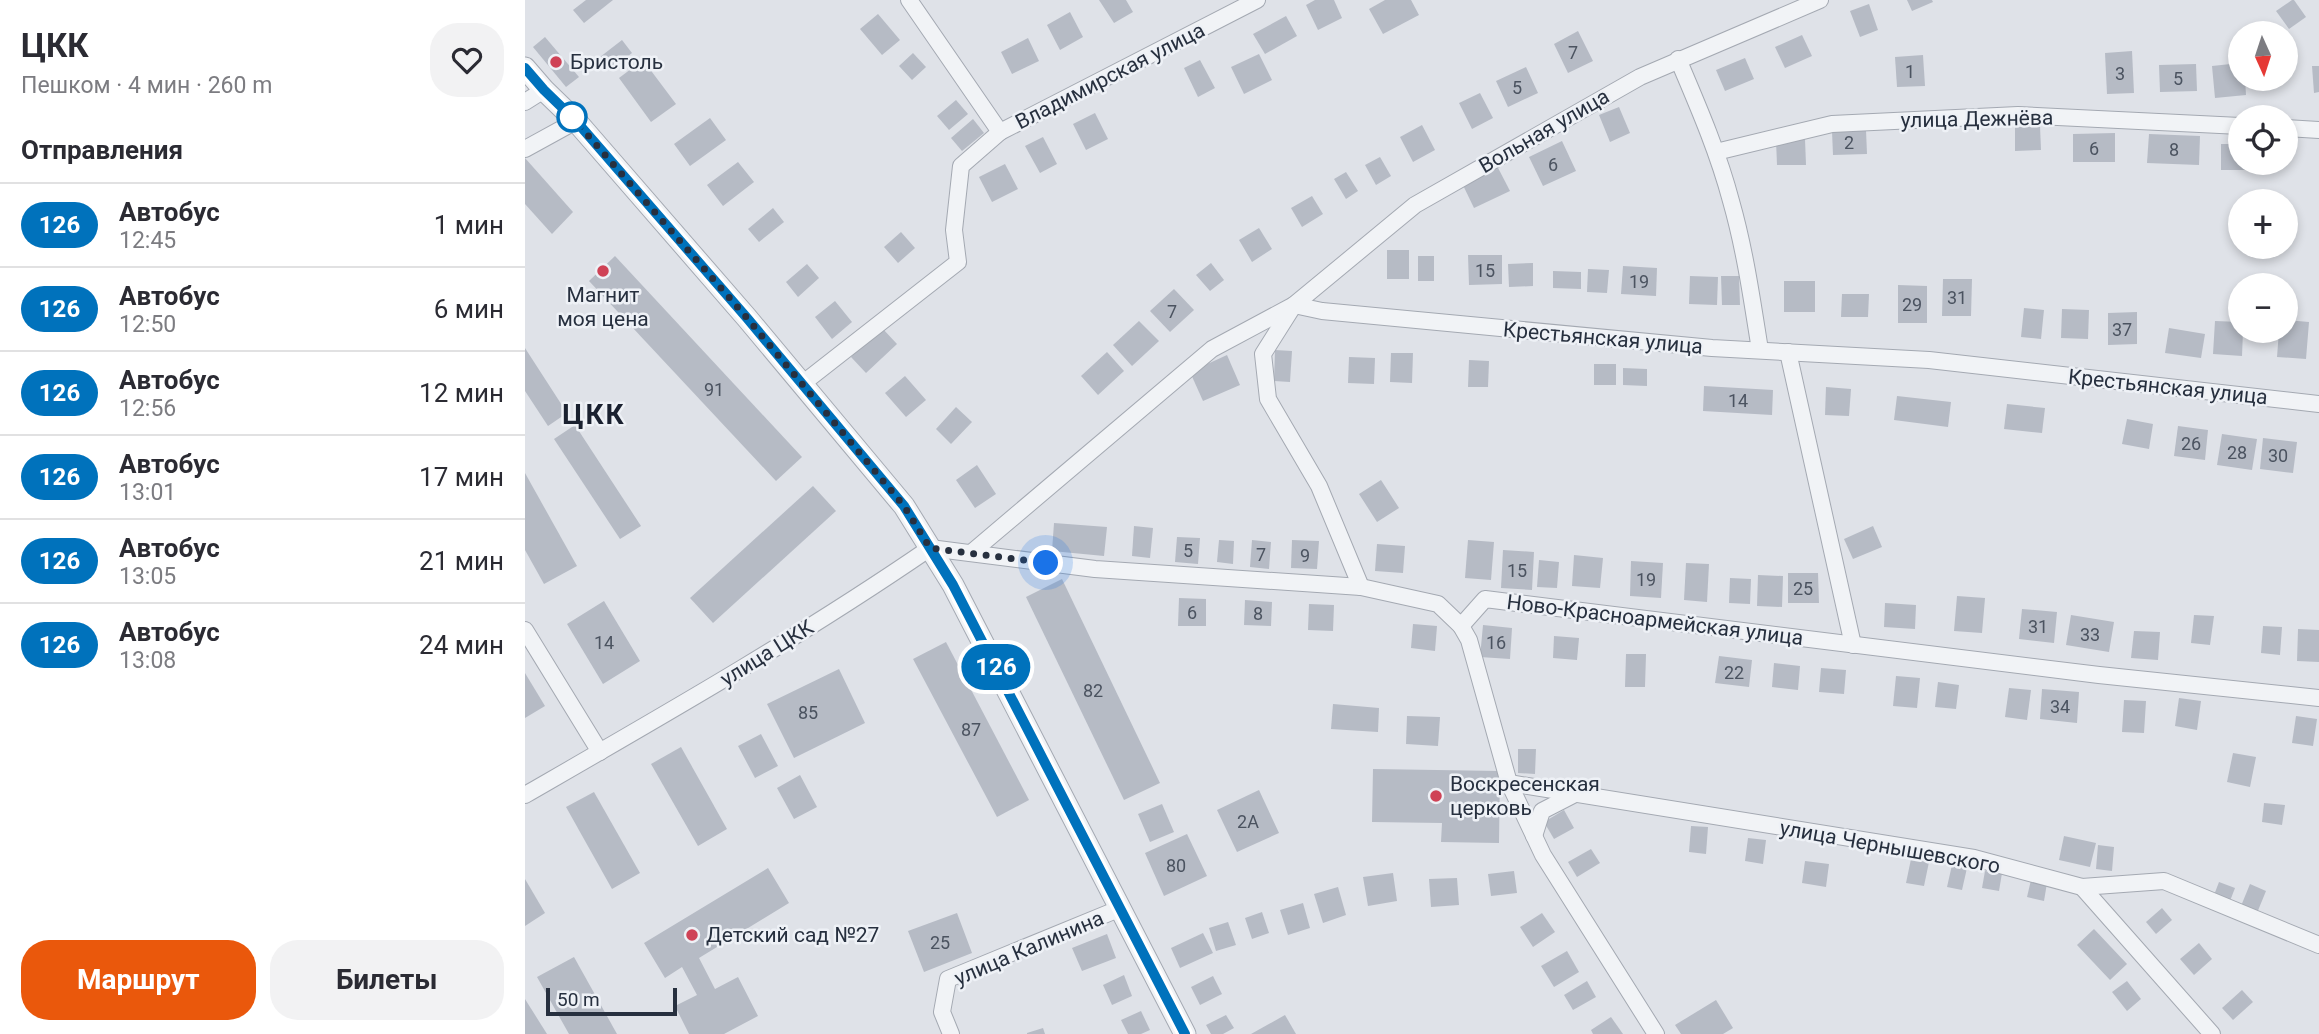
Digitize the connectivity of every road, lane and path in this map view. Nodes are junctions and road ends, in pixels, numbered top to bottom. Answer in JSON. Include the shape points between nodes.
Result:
{"nodes":[{"id":1,"x":909,"y":0,"type":"edge"},
{"id":2,"x":1257,"y":0,"type":"edge"},
{"id":3,"x":1821,"y":0,"type":"edge"},
{"id":4,"x":1678,"y":59,"type":"junction"},
{"id":5,"x":525,"y":68,"type":"edge"},
{"id":6,"x":544,"y":90,"type":"junction"},
{"id":7,"x":525,"y":102,"type":"edge"},
{"id":8,"x":576,"y":121,"type":"junction"},
{"id":9,"x":2228,"y":125,"type":"edge"},
{"id":10,"x":2298,"y":129,"type":"edge"},
{"id":11,"x":2319,"y":130,"type":"edge"},
{"id":12,"x":1000,"y":132,"type":"junction"},
{"id":13,"x":525,"y":149,"type":"edge"},
{"id":14,"x":1716,"y":152,"type":"junction"},
{"id":15,"x":1294,"y":305,"type":"junction"},
{"id":16,"x":1760,"y":351,"type":"junction"},
{"id":17,"x":1788,"y":352,"type":"junction"},
{"id":18,"x":802,"y":384,"type":"junction"},
{"id":19,"x":2319,"y":404,"type":"edge"},
{"id":20,"x":930,"y":548,"type":"junction"},
{"id":21,"x":971,"y":553,"type":"junction"},
{"id":22,"x":1361,"y":587,"type":"junction"},
{"id":23,"x":1461,"y":626,"type":"junction"},
{"id":24,"x":525,"y":630,"type":"edge"},
{"id":25,"x":1853,"y":645,"type":"junction"},
{"id":26,"x":2319,"y":698,"type":"edge"},
{"id":27,"x":600,"y":752,"type":"junction"},
{"id":28,"x":1509,"y":783,"type":"junction"},
{"id":29,"x":1575,"y":794,"type":"junction"},
{"id":30,"x":525,"y":795,"type":"edge"},
{"id":31,"x":1534,"y":836,"type":"junction"},
{"id":32,"x":2082,"y":887,"type":"junction"},
{"id":33,"x":1121,"y":908,"type":"junction"},
{"id":34,"x":2319,"y":945,"type":"edge"},
{"id":35,"x":951,"y":1034,"type":"edge"},
{"id":36,"x":1185,"y":1034,"type":"edge"},
{"id":37,"x":1656,"y":1034,"type":"edge"},
{"id":38,"x":2212,"y":1034,"type":"edge"}],
"edges":[{"from":1,"to":12,"type":"street","name":"Владимирская улица"},
{"from":2,"to":12,"type":"street","name":"Владимирская улица"},
{"from":3,"to":4,"type":"street","name":"Вольная улица"},
{"from":4,"to":14,"type":"street"},
{"from":4,"to":15,"type":"street","name":"Вольная улица","via":[[1415,205]]},
{"from":5,"to":6,"type":"street"},
{"from":6,"to":7,"type":"street"},
{"from":6,"to":8,"type":"street"},
{"from":8,"to":13,"type":"street"},
{"from":8,"to":18,"type":"street"},
{"from":9,"to":14,"type":"street","name":"улица Дежнёва","via":[[2018,115],[1832,124]]},
{"from":10,"to":11,"type":"street"},
{"from":12,"to":18,"type":"street","name":"Владимирская улица","via":[[961,166],[954,230],[958,262]]},
{"from":14,"to":16,"type":"street","via":[[1745,256]]},
{"from":15,"to":16,"type":"street","name":"Крестьянская улица","via":[[1551,334]]},
{"from":15,"to":21,"type":"street","via":[[1212,349]]},
{"from":15,"to":22,"type":"street","via":[[1263,354],[1268,399],[1319,486]]},
{"from":16,"to":17,"type":"street","name":"Крестьянская улица"},
{"from":17,"to":19,"type":"street","name":"Крестьянская улица","via":[[1929,360]]},
{"from":17,"to":25,"type":"street"},
{"from":18,"to":20,"type":"street","via":[[904,506]]},
{"from":20,"to":21,"type":"street"},
{"from":20,"to":27,"type":"street","name":"улица ЦКК","via":[[854,600]]},
{"from":20,"to":33,"type":"street"},
{"from":21,"to":22,"type":"street","via":[[1095,569]]},
{"from":22,"to":23,"type":"street","via":[[1438,604]]},
{"from":23,"to":25,"type":"street","name":"Ново-Красноармейская улица","via":[[1485,599]]},
{"from":23,"to":28,"type":"street","via":[[1469,640]]},
{"from":24,"to":27,"type":"street"},
{"from":25,"to":26,"type":"street","name":"Ново-Красноармейская улица"},
{"from":27,"to":30,"type":"street","name":"улица ЦКК"},
{"from":28,"to":29,"type":"street","name":"улица Чернышевского"},
{"from":28,"to":31,"type":"street"},
{"from":29,"to":31,"type":"street","via":[[1542,811]]},
{"from":29,"to":32,"type":"street","name":"улица Чернышевского","via":[[1975,858]]},
{"from":31,"to":37,"type":"street"},
{"from":32,"to":34,"type":"street","name":"улица Чернышевского","via":[[2164,881]]},
{"from":32,"to":38,"type":"street"},
{"from":33,"to":35,"type":"street","name":"улица Калинина","via":[[948,979],[942,1013]]},
{"from":33,"to":36,"type":"street"}]}
